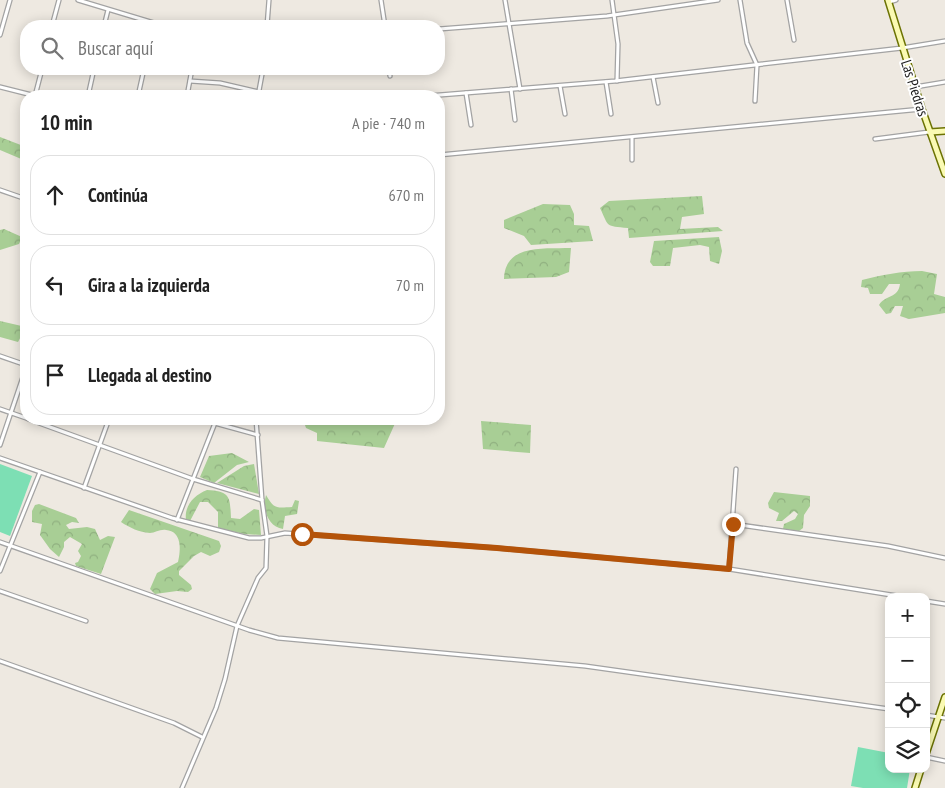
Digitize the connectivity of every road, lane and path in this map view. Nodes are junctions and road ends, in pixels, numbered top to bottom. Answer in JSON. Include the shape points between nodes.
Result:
{"nodes":[{"id":1,"x":10,"y":0,"type":"edge"},
{"id":2,"x":58,"y":0,"type":"edge"},
{"id":3,"x":78,"y":0,"type":"edge"},
{"id":4,"x":269,"y":0,"type":"edge"},
{"id":5,"x":381,"y":0,"type":"edge"},
{"id":6,"x":505,"y":0,"type":"edge"},
{"id":7,"x":612,"y":0,"type":"edge"},
{"id":8,"x":718,"y":0,"type":"edge"},
{"id":9,"x":740,"y":0,"type":"edge"},
{"id":10,"x":787,"y":0,"type":"edge"},
{"id":11,"x":896,"y":0,"type":"edge"},
{"id":12,"x":889,"y":1,"type":"edge"},
{"id":13,"x":108,"y":10,"type":"junction"},
{"id":14,"x":614,"y":15,"type":"junction"},
{"id":15,"x":53,"y":20,"type":"edge"},
{"id":16,"x":106,"y":20,"type":"edge"},
{"id":17,"x":139,"y":20,"type":"edge"},
{"id":18,"x":267,"y":20,"type":"edge"},
{"id":19,"x":384,"y":20,"type":"edge"},
{"id":20,"x":510,"y":23,"type":"junction"},
{"id":21,"x":445,"y":28,"type":"edge"},
{"id":22,"x":0,"y":35,"type":"edge"},
{"id":23,"x":794,"y":40,"type":"dead end"},
{"id":24,"x":945,"y":41,"type":"edge"},
{"id":25,"x":902,"y":48,"type":"junction"},
{"id":26,"x":757,"y":65,"type":"junction"},
{"id":27,"x":41,"y":75,"type":"edge"},
{"id":28,"x":93,"y":75,"type":"edge"},
{"id":29,"x":143,"y":75,"type":"edge"},
{"id":30,"x":191,"y":75,"type":"edge"},
{"id":31,"x":262,"y":75,"type":"edge"},
{"id":32,"x":653,"y":77,"type":"junction"},
{"id":33,"x":190,"y":81,"type":"junction"},
{"id":34,"x":617,"y":81,"type":"junction"},
{"id":35,"x":606,"y":82,"type":"junction"},
{"id":36,"x":945,"y":82,"type":"edge"},
{"id":37,"x":560,"y":86,"type":"junction"},
{"id":38,"x":0,"y":87,"type":"edge"},
{"id":39,"x":915,"y":87,"type":"junction"},
{"id":40,"x":520,"y":89,"type":"junction"},
{"id":41,"x":37,"y":90,"type":"edge"},
{"id":42,"x":89,"y":90,"type":"edge"},
{"id":43,"x":139,"y":90,"type":"edge"},
{"id":44,"x":188,"y":90,"type":"edge"},
{"id":45,"x":245,"y":90,"type":"edge"},
{"id":46,"x":260,"y":90,"type":"edge"},
{"id":47,"x":511,"y":90,"type":"junction"},
{"id":48,"x":20,"y":92,"type":"edge"},
{"id":49,"x":466,"y":93,"type":"junction"},
{"id":50,"x":445,"y":95,"type":"edge"},
{"id":51,"x":755,"y":101,"type":"dead end"},
{"id":52,"x":658,"y":103,"type":"dead end"},
{"id":53,"x":922,"y":109,"type":"junction"},
{"id":54,"x":565,"y":114,"type":"dead end"},
{"id":55,"x":611,"y":114,"type":"dead end"},
{"id":56,"x":516,"y":120,"type":"dead end"},
{"id":57,"x":470,"y":125,"type":"dead end"},
{"id":58,"x":945,"y":131,"type":"edge"},
{"id":59,"x":930,"y":132,"type":"junction"},
{"id":60,"x":632,"y":138,"type":"junction"},
{"id":61,"x":876,"y":139,"type":"dead end"},
{"id":62,"x":445,"y":154,"type":"edge"},
{"id":63,"x":632,"y":160,"type":"dead end"},
{"id":64,"x":945,"y":174,"type":"edge"},
{"id":65,"x":0,"y":190,"type":"edge"},
{"id":66,"x":20,"y":197,"type":"edge"},
{"id":67,"x":0,"y":356,"type":"edge"},
{"id":68,"x":20,"y":364,"type":"edge"},
{"id":69,"x":20,"y":385,"type":"edge"},
{"id":70,"x":0,"y":409,"type":"edge"},
{"id":71,"x":11,"y":413,"type":"junction"},
{"id":72,"x":20,"y":416,"type":"edge"},
{"id":73,"x":46,"y":425,"type":"edge"},
{"id":74,"x":107,"y":425,"type":"edge"},
{"id":75,"x":214,"y":425,"type":"edge"},
{"id":76,"x":222,"y":425,"type":"edge"},
{"id":77,"x":257,"y":425,"type":"edge"},
{"id":78,"x":258,"y":435,"type":"junction"},
{"id":79,"x":0,"y":444,"type":"edge"},
{"id":80,"x":100,"y":445,"type":"junction"},
{"id":81,"x":0,"y":458,"type":"edge"},
{"id":82,"x":736,"y":469,"type":"dead end"},
{"id":83,"x":40,"y":472,"type":"junction"},
{"id":84,"x":193,"y":479,"type":"junction"},
{"id":85,"x":84,"y":488,"type":"junction"},
{"id":86,"x":262,"y":500,"type":"junction"},
{"id":87,"x":177,"y":520,"type":"junction"},
{"id":88,"x":733,"y":524,"type":"junction"},
{"id":89,"x":267,"y":536,"type":"junction"},
{"id":90,"x":0,"y":542,"type":"edge"},
{"id":91,"x":10,"y":545,"type":"junction"},
{"id":92,"x":945,"y":558,"type":"edge"},
{"id":93,"x":729,"y":569,"type":"junction"},
{"id":94,"x":0,"y":571,"type":"edge"},
{"id":95,"x":0,"y":591,"type":"edge"},
{"id":96,"x":885,"y":594,"type":"edge"},
{"id":97,"x":930,"y":601,"type":"edge"},
{"id":98,"x":945,"y":604,"type":"edge"},
{"id":99,"x":86,"y":621,"type":"dead end"},
{"id":100,"x":237,"y":626,"type":"junction"},
{"id":101,"x":0,"y":661,"type":"edge"},
{"id":102,"x":945,"y":697,"type":"edge"},
{"id":103,"x":885,"y":708,"type":"edge"},
{"id":104,"x":930,"y":716,"type":"edge"},
{"id":105,"x":938,"y":717,"type":"junction"},
{"id":106,"x":945,"y":718,"type":"edge"},
{"id":107,"x":202,"y":738,"type":"junction"},
{"id":108,"x":930,"y":742,"type":"edge"},
{"id":109,"x":930,"y":756,"type":"edge"},
{"id":110,"x":945,"y":761,"type":"edge"},
{"id":111,"x":920,"y":773,"type":"edge"},
{"id":112,"x":182,"y":788,"type":"edge"},
{"id":113,"x":915,"y":788,"type":"edge"}],
"edges":[{"from":1,"to":22,"type":"street"},
{"from":2,"to":15,"type":"street"},
{"from":3,"to":13,"type":"street"},
{"from":4,"to":18,"type":"street"},
{"from":5,"to":19,"type":"street"},
{"from":6,"to":20,"type":"street"},
{"from":7,"to":14,"type":"street"},
{"from":8,"to":14,"type":"street"},
{"from":9,"to":26,"type":"street","via":[[747,43]]},
{"from":10,"to":23,"type":"street"},
{"from":11,"to":12,"type":"street"},
{"from":12,"to":25,"type":"street","name":"Las Piedras"},
{"from":13,"to":16,"type":"street"},
{"from":13,"to":17,"type":"street"},
{"from":14,"to":20,"type":"street"},
{"from":14,"to":34,"type":"street","via":[[618,44]]},
{"from":20,"to":21,"type":"street"},
{"from":20,"to":40,"type":"street"},
{"from":24,"to":25,"type":"street"},
{"from":25,"to":26,"type":"street"},
{"from":25,"to":39,"type":"street","name":"Las Piedras"},
{"from":26,"to":32,"type":"street"},
{"from":26,"to":51,"type":"street"},
{"from":27,"to":41,"type":"street"},
{"from":28,"to":42,"type":"street"},
{"from":29,"to":43,"type":"street"},
{"from":30,"to":33,"type":"street"},
{"from":31,"to":46,"type":"street"},
{"from":32,"to":34,"type":"street"},
{"from":32,"to":52,"type":"street"},
{"from":33,"to":44,"type":"street"},
{"from":33,"to":45,"type":"street","via":[[220,83]]},
{"from":34,"to":35,"type":"street"},
{"from":35,"to":37,"type":"street"},
{"from":35,"to":55,"type":"street"},
{"from":36,"to":39,"type":"street"},
{"from":37,"to":40,"type":"street"},
{"from":37,"to":54,"type":"street"},
{"from":38,"to":48,"type":"street"},
{"from":39,"to":53,"type":"street","name":"Las Piedras"},
{"from":40,"to":47,"type":"street"},
{"from":47,"to":49,"type":"street"},
{"from":47,"to":56,"type":"street"},
{"from":49,"to":50,"type":"street"},
{"from":49,"to":57,"type":"street"},
{"from":53,"to":59,"type":"street","name":"Las Piedras"},
{"from":53,"to":60,"type":"street"},
{"from":58,"to":59,"type":"street"},
{"from":59,"to":61,"type":"street"},
{"from":59,"to":64,"type":"street","name":"Las Piedras"},
{"from":60,"to":62,"type":"street"},
{"from":60,"to":63,"type":"street"},
{"from":65,"to":66,"type":"street"},
{"from":67,"to":68,"type":"street"},
{"from":69,"to":71,"type":"street"},
{"from":70,"to":71,"type":"street"},
{"from":71,"to":72,"type":"street"},
{"from":71,"to":79,"type":"street"},
{"from":73,"to":80,"type":"street"},
{"from":74,"to":80,"type":"street"},
{"from":75,"to":84,"type":"street"},
{"from":76,"to":78,"type":"street"},
{"from":77,"to":78,"type":"street"},
{"from":78,"to":86,"type":"street"},
{"from":80,"to":84,"type":"street"},
{"from":80,"to":85,"type":"street"},
{"from":81,"to":83,"type":"street"},
{"from":82,"to":88,"type":"street"},
{"from":83,"to":85,"type":"street"},
{"from":83,"to":91,"type":"street"},
{"from":84,"to":86,"type":"street"},
{"from":84,"to":87,"type":"street"},
{"from":85,"to":87,"type":"street"},
{"from":86,"to":89,"type":"street"},
{"from":87,"to":89,"type":"street","via":[[230,535],[248,538]]},
{"from":88,"to":92,"type":"street","via":[[888,546]]},
{"from":88,"to":93,"type":"street"},
{"from":89,"to":93,"type":"street","via":[[285,533],[497,548]]},
{"from":89,"to":100,"type":"street","via":[[266,568],[258,578]]},
{"from":90,"to":91,"type":"street"},
{"from":91,"to":94,"type":"street"},
{"from":91,"to":100,"type":"street"},
{"from":93,"to":96,"type":"street"},
{"from":95,"to":99,"type":"street"},
{"from":97,"to":98,"type":"street"},
{"from":100,"to":103,"type":"street","via":[[278,638],[584,666]]},
{"from":100,"to":107,"type":"street","via":[[216,708]]},
{"from":101,"to":107,"type":"street","via":[[174,723]]},
{"from":102,"to":105,"type":"street"},
{"from":104,"to":105,"type":"street"},
{"from":105,"to":106,"type":"street"},
{"from":105,"to":108,"type":"street"},
{"from":107,"to":112,"type":"street"},
{"from":109,"to":110,"type":"street"},
{"from":111,"to":113,"type":"street"}]}
